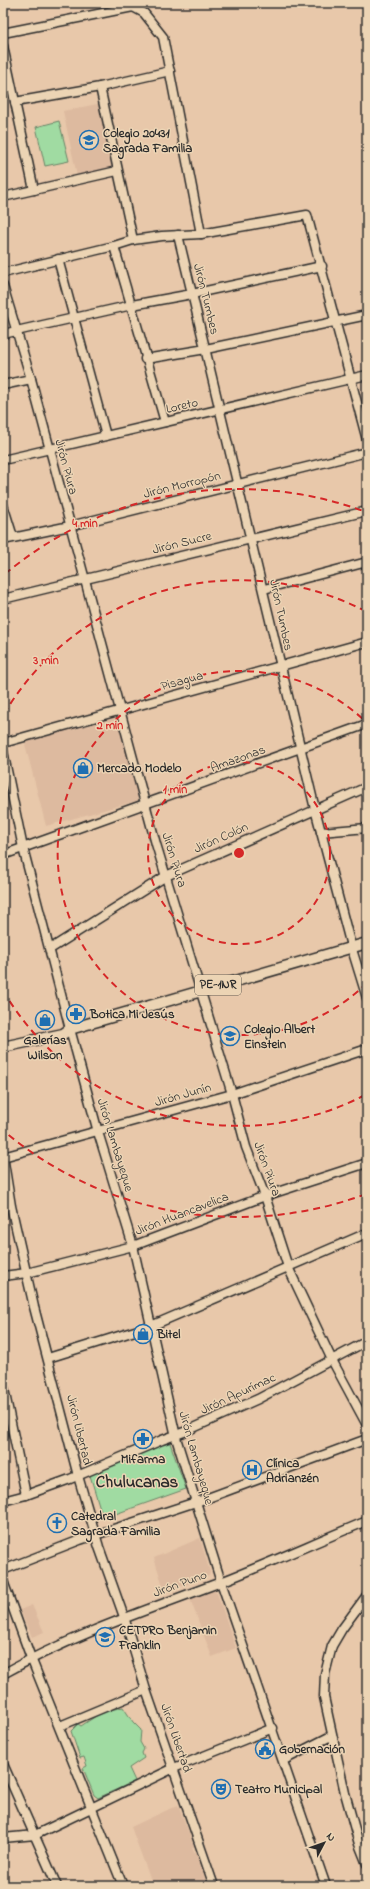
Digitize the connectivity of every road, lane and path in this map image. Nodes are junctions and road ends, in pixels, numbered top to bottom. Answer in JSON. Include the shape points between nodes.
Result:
{"nodes":[{"id":1,"x":3,"y":33,"type":"edge"},
{"id":2,"x":3,"y":46,"type":"edge"},
{"id":3,"x":170,"y":71,"type":"junction"},
{"id":4,"x":100,"y":87,"type":"junction"},
{"id":5,"x":15,"y":102,"type":"junction"},
{"id":6,"x":117,"y":171,"type":"junction"},
{"id":7,"x":34,"y":190,"type":"junction"},
{"id":8,"x":3,"y":197,"type":"edge"},
{"id":9,"x":201,"y":234,"type":"junction"},
{"id":10,"x":178,"y":235,"type":"junction"},
{"id":11,"x":133,"y":240,"type":"junction"},
{"id":12,"x":114,"y":246,"type":"junction"},
{"id":13,"x":58,"y":259,"type":"junction"},
{"id":14,"x":322,"y":266,"type":"junction"},
{"id":15,"x":3,"y":273,"type":"edge"},
{"id":16,"x":3,"y":286,"type":"edge"},
{"id":17,"x":192,"y":294,"type":"junction"},
{"id":18,"x":132,"y":305,"type":"junction"},
{"id":19,"x":367,"y":315,"type":"edge"},
{"id":20,"x":73,"y":318,"type":"junction"},
{"id":21,"x":335,"y":320,"type":"junction"},
{"id":22,"x":17,"y":331,"type":"junction"},
{"id":23,"x":3,"y":334,"type":"edge"},
{"id":24,"x":206,"y":349,"type":"junction"},
{"id":25,"x":145,"y":359,"type":"junction"},
{"id":26,"x":367,"y":375,"type":"edge"},
{"id":27,"x":30,"y":379,"type":"junction"},
{"id":28,"x":350,"y":379,"type":"junction"},
{"id":29,"x":3,"y":385,"type":"edge"},
{"id":30,"x":220,"y":410,"type":"junction"},
{"id":31,"x":165,"y":422,"type":"junction"},
{"id":32,"x":106,"y":436,"type":"junction"},
{"id":33,"x":367,"y":440,"type":"edge"},
{"id":34,"x":49,"y":449,"type":"junction"},
{"id":35,"x":367,"y":452,"type":"edge"},
{"id":36,"x":3,"y":460,"type":"edge"},
{"id":37,"x":238,"y":484,"type":"junction"},
{"id":38,"x":3,"y":505,"type":"edge"},
{"id":39,"x":367,"y":511,"type":"edge"},
{"id":40,"x":70,"y":526,"type":"junction"},
{"id":41,"x":13,"y":537,"type":"junction"},
{"id":42,"x":251,"y":538,"type":"junction"},
{"id":43,"x":3,"y":540,"type":"edge"},
{"id":44,"x":367,"y":562,"type":"edge"},
{"id":45,"x":84,"y":579,"type":"junction"},
{"id":46,"x":264,"y":589,"type":"junction"},
{"id":47,"x":3,"y":599,"type":"edge"},
{"id":48,"x":367,"y":642,"type":"edge"},
{"id":49,"x":280,"y":667,"type":"junction"},
{"id":50,"x":121,"y":711,"type":"junction"},
{"id":51,"x":367,"y":724,"type":"edge"},
{"id":52,"x":3,"y":743,"type":"edge"},
{"id":53,"x":301,"y":749,"type":"junction"},
{"id":54,"x":3,"y":751,"type":"edge"},
{"id":55,"x":367,"y":787,"type":"edge"},
{"id":56,"x":146,"y":805,"type":"junction"},
{"id":57,"x":315,"y":809,"type":"junction"},
{"id":58,"x":367,"y":828,"type":"edge"},
{"id":59,"x":321,"y":832,"type":"junction"},
{"id":60,"x":24,"y":848,"type":"junction"},
{"id":61,"x":3,"y":855,"type":"edge"},
{"id":62,"x":166,"y":876,"type":"junction"},
{"id":63,"x":367,"y":943,"type":"edge"},
{"id":64,"x":351,"y":946,"type":"junction"},
{"id":65,"x":50,"y":950,"type":"junction"},
{"id":66,"x":200,"y":991,"type":"junction"},
{"id":67,"x":367,"y":998,"type":"edge"},
{"id":68,"x":70,"y":1029,"type":"junction"},
{"id":69,"x":3,"y":1040,"type":"edge"},
{"id":70,"x":3,"y":1047,"type":"edge"},
{"id":71,"x":367,"y":1049,"type":"edge"},
{"id":72,"x":232,"y":1094,"type":"junction"},
{"id":73,"x":98,"y":1132,"type":"junction"},
{"id":74,"x":3,"y":1156,"type":"edge"},
{"id":75,"x":367,"y":1163,"type":"edge"},
{"id":76,"x":265,"y":1196,"type":"junction"},
{"id":77,"x":367,"y":1234,"type":"edge"},
{"id":78,"x":134,"y":1246,"type":"junction"},
{"id":79,"x":288,"y":1267,"type":"junction"},
{"id":80,"x":27,"y":1273,"type":"junction"},
{"id":81,"x":3,"y":1276,"type":"edge"},
{"id":82,"x":151,"y":1326,"type":"junction"},
{"id":83,"x":367,"y":1341,"type":"edge"},
{"id":84,"x":48,"y":1358,"type":"junction"},
{"id":85,"x":332,"y":1360,"type":"junction"},
{"id":86,"x":3,"y":1384,"type":"edge"},
{"id":87,"x":6,"y":1420,"type":"edge"},
{"id":88,"x":367,"y":1425,"type":"edge"},
{"id":89,"x":175,"y":1435,"type":"junction"},
{"id":90,"x":367,"y":1439,"type":"edge"},
{"id":91,"x":78,"y":1476,"type":"junction"},
{"id":92,"x":26,"y":1495,"type":"junction"},
{"id":93,"x":3,"y":1501,"type":"edge"},
{"id":94,"x":196,"y":1501,"type":"junction"},
{"id":95,"x":367,"y":1521,"type":"edge"},
{"id":96,"x":97,"y":1535,"type":"junction"},
{"id":97,"x":3,"y":1570,"type":"edge"},
{"id":98,"x":3,"y":1581,"type":"edge"},
{"id":99,"x":222,"y":1582,"type":"junction"},
{"id":100,"x":367,"y":1596,"type":"edge"},
{"id":101,"x":124,"y":1617,"type":"junction"},
{"id":102,"x":31,"y":1658,"type":"junction"},
{"id":103,"x":3,"y":1674,"type":"edge"},
{"id":104,"x":146,"y":1690,"type":"junction"},
{"id":105,"x":60,"y":1726,"type":"junction"},
{"id":106,"x":273,"y":1728,"type":"junction"},
{"id":107,"x":331,"y":1736,"type":"junction"},
{"id":108,"x":284,"y":1760,"type":"junction"},
{"id":109,"x":3,"y":1764,"type":"edge"},
{"id":110,"x":174,"y":1768,"type":"junction"},
{"id":111,"x":92,"y":1809,"type":"junction"},
{"id":112,"x":36,"y":1835,"type":"junction"},
{"id":113,"x":3,"y":1838,"type":"edge"},
{"id":114,"x":367,"y":1864,"type":"edge"},
{"id":115,"x":58,"y":1886,"type":"edge"},
{"id":116,"x":123,"y":1886,"type":"edge"},
{"id":117,"x":214,"y":1886,"type":"edge"},
{"id":118,"x":326,"y":1886,"type":"edge"}],
"edges":[{"from":1,"to":3,"type":"street","via":[[133,7],[144,13],[163,37]]},
{"from":2,"to":5,"type":"street"},
{"from":3,"to":4,"type":"street"},
{"from":3,"to":9,"type":"street"},
{"from":4,"to":5,"type":"street"},
{"from":4,"to":6,"type":"street"},
{"from":5,"to":7,"type":"street"},
{"from":6,"to":7,"type":"street"},
{"from":6,"to":11,"type":"street"},
{"from":7,"to":8,"type":"street"},
{"from":9,"to":10,"type":"street"},
{"from":9,"to":14,"type":"street","via":[[307,216]]},
{"from":10,"to":11,"type":"street"},
{"from":10,"to":17,"type":"street","name":"Jirón Tumbes"},
{"from":11,"to":12,"type":"street"},
{"from":12,"to":13,"type":"street"},
{"from":12,"to":18,"type":"street"},
{"from":13,"to":15,"type":"street"},
{"from":13,"to":20,"type":"street"},
{"from":14,"to":17,"type":"street"},
{"from":14,"to":21,"type":"street"},
{"from":16,"to":22,"type":"street","name":"Jirón Piura"},
{"from":17,"to":18,"type":"street"},
{"from":17,"to":24,"type":"street","name":"Jirón Tumbes"},
{"from":18,"to":20,"type":"street"},
{"from":18,"to":25,"type":"street"},
{"from":19,"to":21,"type":"street"},
{"from":20,"to":22,"type":"street"},
{"from":20,"to":32,"type":"street"},
{"from":21,"to":24,"type":"street"},
{"from":21,"to":28,"type":"street"},
{"from":22,"to":23,"type":"street"},
{"from":22,"to":27,"type":"street","name":"Jirón Piura"},
{"from":24,"to":25,"type":"street"},
{"from":24,"to":30,"type":"street","name":"Jirón Tumbes"},
{"from":25,"to":31,"type":"street"},
{"from":26,"to":28,"type":"street","name":"Loreto"},
{"from":27,"to":29,"type":"street"},
{"from":27,"to":34,"type":"street","name":"Jirón Piura"},
{"from":28,"to":30,"type":"street","name":"Loreto"},
{"from":28,"to":33,"type":"street"},
{"from":30,"to":31,"type":"street","name":"Loreto"},
{"from":30,"to":37,"type":"street","name":"Jirón Tumbes"},
{"from":31,"to":32,"type":"street","name":"Loreto"},
{"from":32,"to":34,"type":"street","name":"Loreto"},
{"from":34,"to":36,"type":"street","name":"Loreto"},
{"from":34,"to":40,"type":"street","name":"Jirón Piura"},
{"from":35,"to":37,"type":"street","name":"Jirón Morropón"},
{"from":37,"to":40,"type":"street","name":"Jirón Morropón"},
{"from":37,"to":42,"type":"street","name":"Jirón Tumbes"},
{"from":38,"to":41,"type":"street"},
{"from":39,"to":42,"type":"street","name":"Jirón Sucre"},
{"from":40,"to":41,"type":"street","name":"Jirón Morropón"},
{"from":40,"to":45,"type":"street","name":"Jirón Piura"},
{"from":41,"to":43,"type":"street","name":"Jirón Morropón"},
{"from":42,"to":45,"type":"street","name":"Jirón Sucre"},
{"from":42,"to":46,"type":"street","name":"Jirón Tumbes"},
{"from":44,"to":46,"type":"street"},
{"from":45,"to":47,"type":"street","name":"Jirón Sucre"},
{"from":45,"to":50,"type":"street","name":"Jirón Piura"},
{"from":46,"to":49,"type":"street","name":"Jirón Tumbes"},
{"from":48,"to":49,"type":"street","name":"Pisagua"},
{"from":49,"to":50,"type":"street","name":"Pisagua"},
{"from":49,"to":53,"type":"street","name":"Jirón Tumbes"},
{"from":50,"to":52,"type":"street","name":"Pisagua"},
{"from":50,"to":56,"type":"street","name":"Jirón Piura"},
{"from":51,"to":53,"type":"street","name":"Amazonas"},
{"from":53,"to":56,"type":"street","name":"Amazonas"},
{"from":53,"to":57,"type":"street","name":"Jirón Tumbes"},
{"from":54,"to":60,"type":"street","name":"Jirón Lambayeque"},
{"from":55,"to":57,"type":"street","name":"Jirón Colón"},
{"from":56,"to":60,"type":"street","name":"Amazonas"},
{"from":56,"to":62,"type":"street","name":"Jirón Piura"},
{"from":57,"to":59,"type":"street","name":"Jirón Tumbes"},
{"from":57,"to":62,"type":"street","name":"Jirón Colón"},
{"from":58,"to":59,"type":"street"},
{"from":59,"to":64,"type":"street","name":"Jirón Tumbes"},
{"from":60,"to":61,"type":"street","name":"Amazonas"},
{"from":60,"to":65,"type":"street","name":"Jirón Lambayeque"},
{"from":62,"to":65,"type":"street","name":"Jirón Colón"},
{"from":62,"to":66,"type":"street","name":"Jirón Piura"},
{"from":63,"to":64,"type":"main road","number":"PE-1NR"},
{"from":64,"to":66,"type":"main road","number":"PE-1NR"},
{"from":64,"to":67,"type":"street","name":"Jirón Tumbes"},
{"from":65,"to":68,"type":"street","name":"Jirón Lambayeque"},
{"from":66,"to":68,"type":"main road","number":"PE-1NR"},
{"from":66,"to":72,"type":"street","name":"Jirón Piura"},
{"from":68,"to":69,"type":"main road","number":"PE-1NR","via":[[62,1028]]},
{"from":68,"to":70,"type":"main road","number":"PE-1NR","via":[[63,1034]]},
{"from":68,"to":73,"type":"street","name":"Jirón Lambayeque"},
{"from":71,"to":72,"type":"street","name":"Jirón Junín"},
{"from":72,"to":73,"type":"street","name":"Jirón Junín"},
{"from":72,"to":76,"type":"street","name":"Jirón Piura","via":[[246,1147]]},
{"from":73,"to":74,"type":"street","name":"Jirón Junín"},
{"from":73,"to":78,"type":"street","name":"Jirón Lambayeque"},
{"from":74,"to":80,"type":"street","name":"Jirón Libertad"},
{"from":75,"to":76,"type":"street","name":"Jirón Huancavelica"},
{"from":76,"to":78,"type":"street","name":"Jirón Huancavelica"},
{"from":76,"to":79,"type":"street","name":"Jirón Piura"},
{"from":77,"to":79,"type":"street"},
{"from":78,"to":80,"type":"street","name":"Jirón Huancavelica"},
{"from":78,"to":82,"type":"street","name":"Jirón Lambayeque"},
{"from":79,"to":82,"type":"street"},
{"from":79,"to":85,"type":"street","name":"Jirón Piura"},
{"from":80,"to":81,"type":"street","name":"Jirón Huancavelica"},
{"from":80,"to":84,"type":"street","name":"Jirón Libertad"},
{"from":82,"to":84,"type":"street"},
{"from":82,"to":89,"type":"street","name":"Jirón Lambayeque"},
{"from":83,"to":85,"type":"street","name":"Jirón Apurímac"},
{"from":84,"to":91,"type":"street","name":"Jirón Libertad"},
{"from":85,"to":88,"type":"street","name":"Jirón Piura"},
{"from":85,"to":89,"type":"street","name":"Jirón Apurímac","via":[[258,1399]]},
{"from":86,"to":87,"type":"street"},
{"from":87,"to":92,"type":"street"},
{"from":89,"to":91,"type":"street","name":"Jirón Apurímac"},
{"from":89,"to":94,"type":"street","name":"Jirón Lambayeque"},
{"from":90,"to":94,"type":"street"},
{"from":91,"to":92,"type":"street","name":"Jirón Apurímac"},
{"from":91,"to":96,"type":"street","name":"Jirón Libertad"},
{"from":92,"to":93,"type":"street","name":"Jirón Apurímac"},
{"from":94,"to":96,"type":"street"},
{"from":94,"to":99,"type":"street","name":"Jirón Lambayeque"},
{"from":95,"to":99,"type":"street","name":"Jirón Puno"},
{"from":96,"to":97,"type":"street"},
{"from":96,"to":101,"type":"street","name":"Jirón Libertad"},
{"from":98,"to":102,"type":"street"},
{"from":99,"to":101,"type":"street","name":"Jirón Puno"},
{"from":99,"to":106,"type":"street","name":"Jirón Lambayeque"},
{"from":100,"to":107,"type":"street","via":[[342,1629],[332,1646],[327,1662],[324,1697]]},
{"from":101,"to":102,"type":"street","name":"Jirón Puno"},
{"from":101,"to":104,"type":"street","name":"Jirón Libertad"},
{"from":102,"to":103,"type":"street","name":"Jirón Puno"},
{"from":102,"to":105,"type":"street"},
{"from":104,"to":105,"type":"street"},
{"from":104,"to":110,"type":"street","name":"Jirón Libertad"},
{"from":105,"to":111,"type":"street"},
{"from":106,"to":108,"type":"street","name":"Jirón Lambayeque"},
{"from":106,"to":110,"type":"street"},
{"from":107,"to":108,"type":"street"},
{"from":107,"to":114,"type":"street","via":[[359,1844]]},
{"from":108,"to":118,"type":"street","name":"Jirón Lambayeque"},
{"from":109,"to":112,"type":"street"},
{"from":110,"to":111,"type":"street"},
{"from":110,"to":117,"type":"street","name":"Jirón Libertad"},
{"from":111,"to":112,"type":"street"},
{"from":111,"to":116,"type":"street"},
{"from":112,"to":113,"type":"street"},
{"from":112,"to":115,"type":"street"}]}
